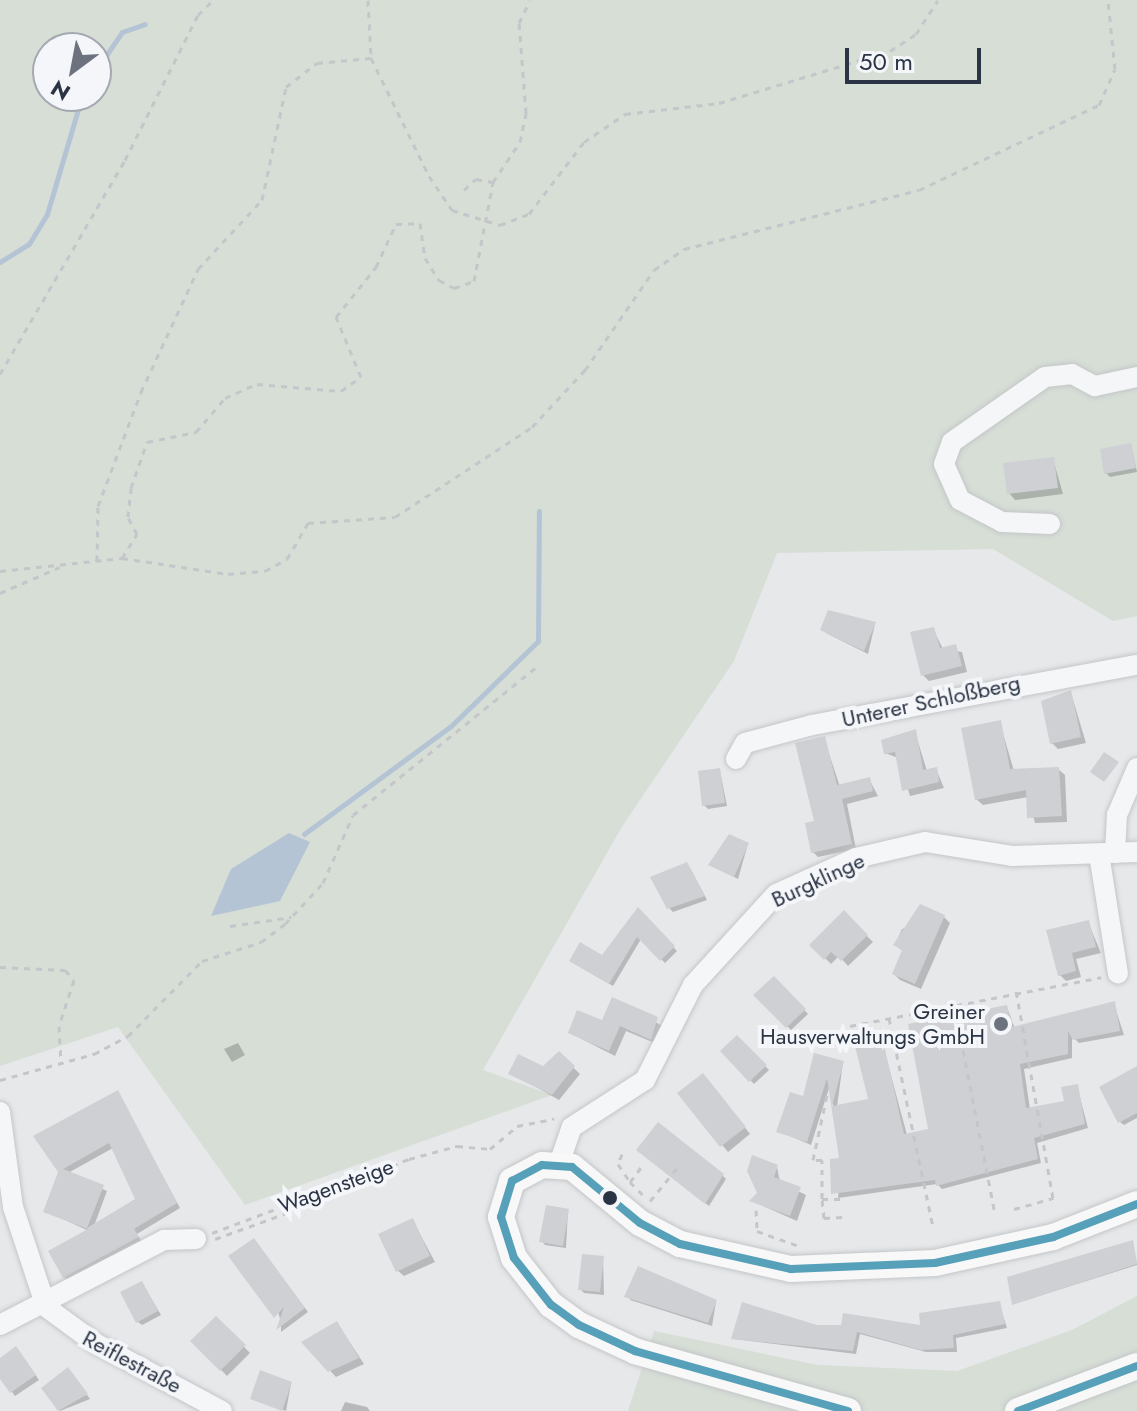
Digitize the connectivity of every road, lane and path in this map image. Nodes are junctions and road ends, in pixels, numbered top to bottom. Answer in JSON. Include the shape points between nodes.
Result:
{"nodes":[{"id":1,"x":213,"y":0,"type":"edge"},
{"id":2,"x":368,"y":0,"type":"edge"},
{"id":3,"x":530,"y":0,"type":"edge"},
{"id":4,"x":938,"y":0,"type":"edge"},
{"id":5,"x":1108,"y":0,"type":"edge"},
{"id":6,"x":371,"y":58,"type":"junction"},
{"id":7,"x":493,"y":182,"type":"junction"},
{"id":8,"x":464,"y":190,"type":"dead end"},
{"id":9,"x":482,"y":223,"type":"junction"},
{"id":10,"x":0,"y":374,"type":"edge"},
{"id":11,"x":1137,"y":377,"type":"edge"},
{"id":12,"x":1050,"y":524,"type":"dead end"},
{"id":13,"x":122,"y":558,"type":"junction"},
{"id":14,"x":97,"y":561,"type":"junction"},
{"id":15,"x":63,"y":565,"type":"junction"},
{"id":16,"x":0,"y":571,"type":"edge"},
{"id":17,"x":0,"y":593,"type":"edge"},
{"id":18,"x":540,"y":664,"type":"dead end"},
{"id":19,"x":1137,"y":665,"type":"edge"},
{"id":20,"x":736,"y":759,"type":"dead end"},
{"id":21,"x":1137,"y":768,"type":"edge"},
{"id":22,"x":1137,"y":852,"type":"edge"},
{"id":23,"x":1107,"y":853,"type":"junction"},
{"id":24,"x":291,"y":917,"type":"junction"},
{"id":25,"x":230,"y":926,"type":"dead end"},
{"id":26,"x":0,"y":967,"type":"edge"},
{"id":27,"x":1118,"y":974,"type":"joint"},
{"id":28,"x":1016,"y":990,"type":"junction"},
{"id":29,"x":954,"y":1003,"type":"junction"},
{"id":30,"x":889,"y":1018,"type":"junction"},
{"id":31,"x":850,"y":1026,"type":"dead end"},
{"id":32,"x":61,"y":1061,"type":"junction"},
{"id":33,"x":0,"y":1080,"type":"edge"},
{"id":34,"x":827,"y":1095,"type":"dead end"},
{"id":35,"x":0,"y":1112,"type":"edge"},
{"id":36,"x":572,"y":1127,"type":"junction"},
{"id":37,"x":622,"y":1154,"type":"dead end"},
{"id":38,"x":559,"y":1164,"type":"junction"},
{"id":39,"x":394,"y":1165,"type":"junction"},
{"id":40,"x":642,"y":1166,"type":"dead end"},
{"id":41,"x":678,"y":1167,"type":"dead end"},
{"id":42,"x":630,"y":1182,"type":"junction"},
{"id":43,"x":822,"y":1199,"type":"junction"},
{"id":44,"x":842,"y":1199,"type":"dead end"},
{"id":45,"x":1137,"y":1204,"type":"edge"},
{"id":46,"x":1014,"y":1209,"type":"dead end"},
{"id":47,"x":756,"y":1210,"type":"dead end"},
{"id":48,"x":995,"y":1214,"type":"dead end"},
{"id":49,"x":842,"y":1217,"type":"dead end"},
{"id":50,"x":933,"y":1226,"type":"dead end"},
{"id":51,"x":196,"y":1239,"type":"junction"},
{"id":52,"x":806,"y":1249,"type":"dead end"},
{"id":53,"x":46,"y":1307,"type":"junction"},
{"id":54,"x":0,"y":1325,"type":"edge"},
{"id":55,"x":1137,"y":1366,"type":"edge"},
{"id":56,"x":222,"y":1411,"type":"edge"},
{"id":57,"x":848,"y":1411,"type":"edge"},
{"id":58,"x":1018,"y":1411,"type":"edge"}],
"edges":[{"from":1,"to":10,"type":"path","via":[[198,15],[125,160]]},
{"from":2,"to":6,"type":"path"},
{"from":3,"to":7,"type":"path","via":[[519,23],[526,113],[520,142]]},
{"from":4,"to":9,"type":"path","via":[[916,34],[890,51],[719,103],[625,114],[584,142],[529,214]]},
{"from":5,"to":13,"type":"path","via":[[1115,69],[1099,105],[919,190],[684,249],[654,270],[585,370],[532,427],[395,517],[308,523],[287,559],[265,571],[228,574]]},
{"from":6,"to":9,"type":"path","via":[[440,194],[452,210]]},
{"from":6,"to":14,"type":"path","via":[[317,63],[286,87],[262,200],[198,269],[141,392],[98,506]]},
{"from":7,"to":8,"type":"path","via":[[476,179]]},
{"from":7,"to":9,"type":"path"},
{"from":9,"to":13,"type":"path","via":[[480,270],[474,281],[454,288],[425,258],[420,223],[396,224],[376,267],[336,317],[362,367],[352,386],[307,392],[257,384],[225,398],[196,432],[147,442],[131,488],[128,517],[137,534]]},
{"from":11,"to":12,"type":"street","via":[[1095,386],[1072,374],[1045,377],[952,442],[944,464],[960,500],[1002,522]]},
{"from":13,"to":14,"type":"path"},
{"from":14,"to":15,"type":"path"},
{"from":15,"to":16,"type":"path"},
{"from":15,"to":17,"type":"path"},
{"from":18,"to":24,"type":"path","via":[[353,815],[323,883]]},
{"from":19,"to":20,"type":"street","name":"Unterer Schloßberg","via":[[812,725],[745,743]]},
{"from":21,"to":23,"type":"street"},
{"from":22,"to":23,"type":"street","name":"Burgklinge"},
{"from":23,"to":27,"type":"street"},
{"from":23,"to":36,"type":"street","name":"Burgklinge","via":[[1012,856],[925,842],[856,858],[776,894],[693,985],[645,1080]]},
{"from":24,"to":25,"type":"path"},
{"from":24,"to":32,"type":"path","via":[[261,942],[202,961],[128,1036]]},
{"from":26,"to":32,"type":"path","via":[[65,970],[74,980],[59,1026]]},
{"from":27,"to":28,"type":"path"},
{"from":28,"to":29,"type":"path"},
{"from":28,"to":46,"type":"path","via":[[1053,1198]]},
{"from":29,"to":30,"type":"path"},
{"from":29,"to":48,"type":"path"},
{"from":30,"to":31,"type":"path"},
{"from":30,"to":50,"type":"path"},
{"from":32,"to":33,"type":"path"},
{"from":34,"to":43,"type":"path","via":[[813,1160],[822,1160]]},
{"from":35,"to":53,"type":"street","via":[[13,1207]]},
{"from":36,"to":38,"type":"street"},
{"from":36,"to":39,"type":"path","name":"Wagensteige","via":[[537,1118],[479,1151],[457,1146]]},
{"from":37,"to":42,"type":"path","via":[[618,1164]]},
{"from":38,"to":45,"type":"main road","via":[[680,1244],[791,1269],[935,1263],[1053,1237]]},
{"from":38,"to":57,"type":"main road","via":[[512,1181],[501,1217],[514,1258],[551,1305],[635,1351]]},
{"from":39,"to":51,"type":"path","name":"Wagensteige"},
{"from":39,"to":51,"type":"path","via":[[391,1175],[208,1241]]},
{"from":40,"to":42,"type":"path"},
{"from":41,"to":42,"type":"path","via":[[649,1201]]},
{"from":43,"to":44,"type":"path"},
{"from":43,"to":49,"type":"path","via":[[824,1218]]},
{"from":47,"to":52,"type":"path","via":[[757,1231]]},
{"from":51,"to":53,"type":"street","via":[[164,1240]]},
{"from":53,"to":54,"type":"street"},
{"from":53,"to":56,"type":"street","name":"Reiflestraße","via":[[95,1343]]},
{"from":55,"to":58,"type":"main road"}]}
